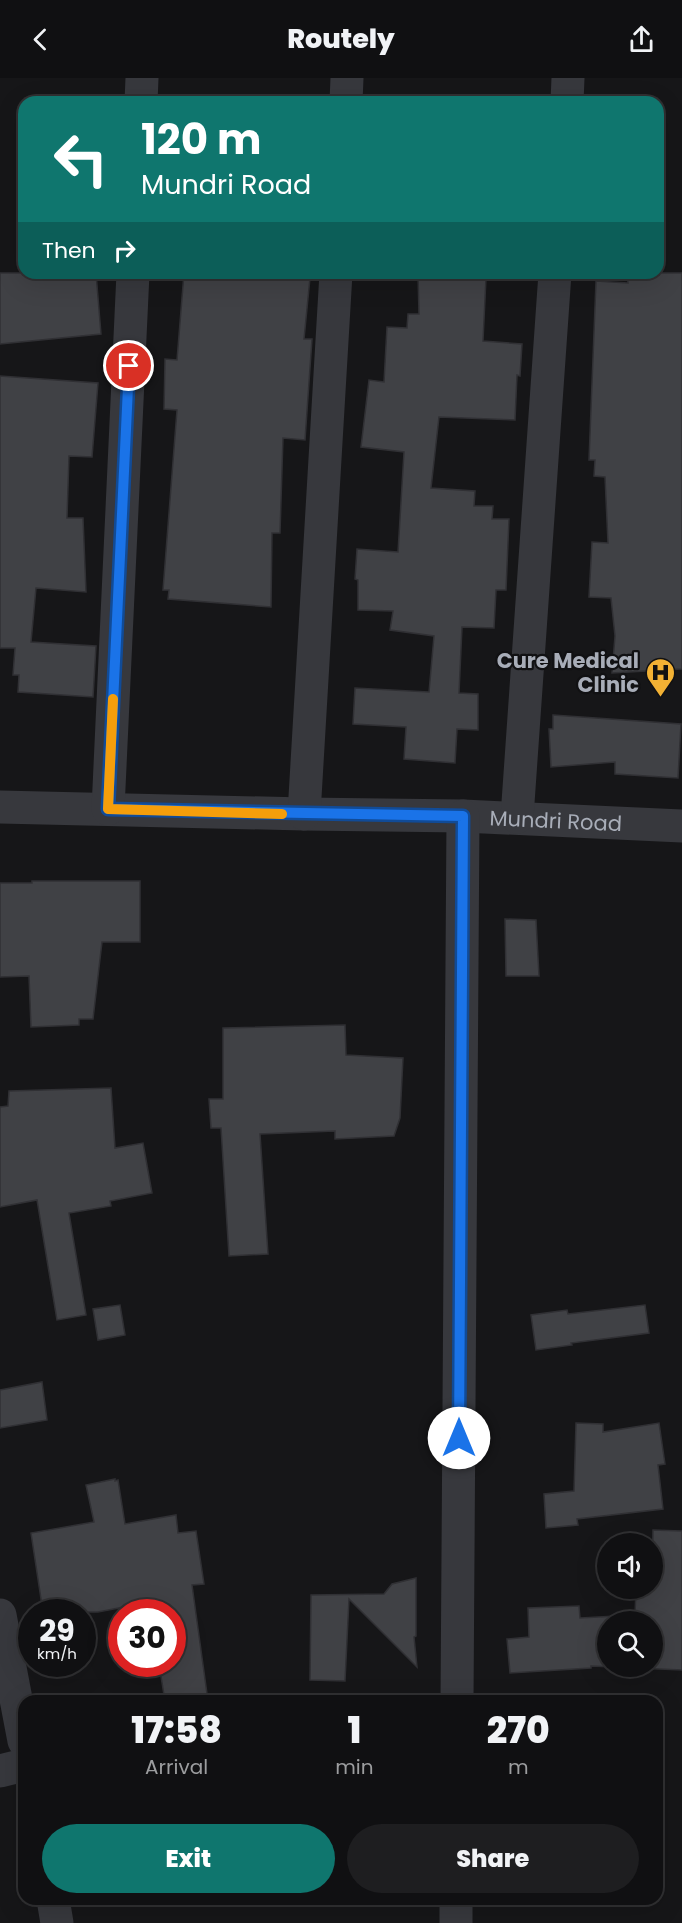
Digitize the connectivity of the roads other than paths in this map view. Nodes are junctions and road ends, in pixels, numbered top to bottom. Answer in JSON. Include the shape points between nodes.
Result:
{"nodes":[{"id":1,"x":142,"y":78,"type":"edge"},
{"id":2,"x":347,"y":78,"type":"edge"},
{"id":3,"x":568,"y":78,"type":"edge"},
{"id":4,"x":141,"y":96,"type":"edge"},
{"id":5,"x":346,"y":96,"type":"edge"},
{"id":6,"x":567,"y":96,"type":"edge"},
{"id":7,"x":133,"y":279,"type":"edge"},
{"id":8,"x":336,"y":279,"type":"edge"},
{"id":9,"x":555,"y":279,"type":"edge"},
{"id":10,"x":0,"y":807,"type":"edge"},
{"id":11,"x":108,"y":809,"type":"junction"},
{"id":12,"x":304,"y":814,"type":"junction"},
{"id":13,"x":463,"y":816,"type":"junction"},
{"id":14,"x":517,"y":818,"type":"junction"},
{"id":15,"x":682,"y":826,"type":"edge"},
{"id":16,"x":0,"y":1615,"type":"edge"},
{"id":17,"x":457,"y":1695,"type":"edge"},
{"id":18,"x":18,"y":1710,"type":"edge"},
{"id":19,"x":18,"y":1766,"type":"edge"},
{"id":20,"x":0,"y":1771,"type":"edge"},
{"id":21,"x":54,"y":1905,"type":"edge"},
{"id":22,"x":456,"y":1905,"type":"edge"},
{"id":23,"x":57,"y":1923,"type":"edge"},
{"id":24,"x":456,"y":1923,"type":"edge"}],
"edges":[{"from":1,"to":4,"type":"street"},
{"from":2,"to":5,"type":"street"},
{"from":3,"to":6,"type":"street"},
{"from":7,"to":11,"type":"street"},
{"from":8,"to":12,"type":"street"},
{"from":9,"to":14,"type":"street"},
{"from":10,"to":11,"type":"street","name":"Mundri Road"},
{"from":11,"to":12,"type":"street","name":"Mundri Road"},
{"from":12,"to":13,"type":"street","name":"Mundri Road"},
{"from":13,"to":14,"type":"street","name":"Mundri Road"},
{"from":13,"to":17,"type":"street"},
{"from":14,"to":15,"type":"street","name":"Mundri Road"},
{"from":16,"to":18,"type":"street"},
{"from":19,"to":20,"type":"street"},
{"from":21,"to":23,"type":"street"},
{"from":22,"to":24,"type":"street"}]}
